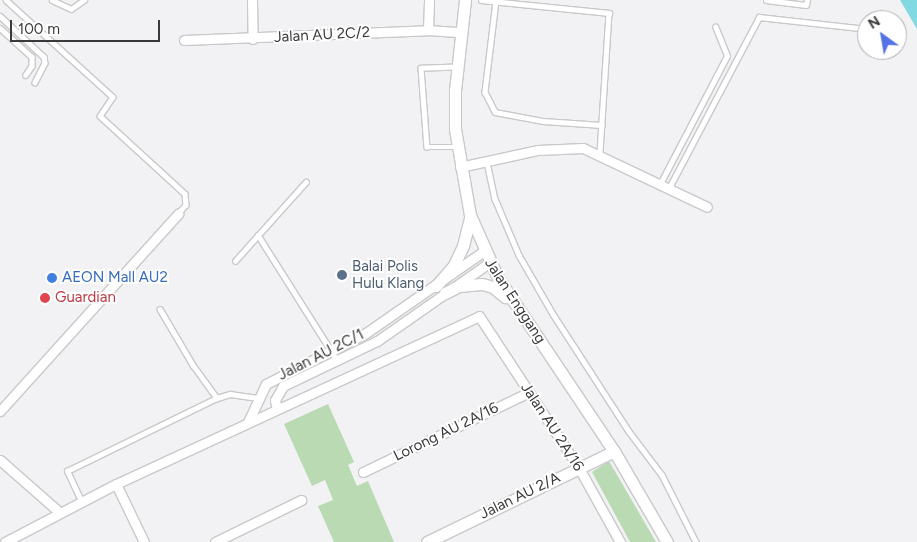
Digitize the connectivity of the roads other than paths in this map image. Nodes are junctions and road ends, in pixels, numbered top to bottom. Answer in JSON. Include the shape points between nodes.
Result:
{"nodes":[{"id":1,"x":6,"y":0,"type":"edge"},
{"id":2,"x":52,"y":0,"type":"edge"},
{"id":3,"x":84,"y":0,"type":"edge"},
{"id":4,"x":252,"y":0,"type":"edge"},
{"id":5,"x":429,"y":0,"type":"edge"},
{"id":6,"x":465,"y":0,"type":"edge"},
{"id":7,"x":481,"y":0,"type":"edge"},
{"id":8,"x":766,"y":0,"type":"edge"},
{"id":9,"x":807,"y":0,"type":"edge"},
{"id":10,"x":496,"y":2,"type":"junction"},
{"id":11,"x":0,"y":16,"type":"edge"},
{"id":12,"x":715,"y":27,"type":"dead end"},
{"id":13,"x":0,"y":28,"type":"edge"},
{"id":14,"x":857,"y":28,"type":"edge"},
{"id":15,"x":428,"y":30,"type":"junction"},
{"id":16,"x":460,"y":32,"type":"junction"},
{"id":17,"x":253,"y":39,"type":"junction"},
{"id":18,"x":184,"y":40,"type":"dead end"},
{"id":19,"x":456,"y":67,"type":"junction"},
{"id":20,"x":26,"y":75,"type":"dead end"},
{"id":21,"x":35,"y":83,"type":"dead end"},
{"id":22,"x":602,"y":125,"type":"junction"},
{"id":23,"x":458,"y":147,"type":"junction"},
{"id":24,"x":600,"y":154,"type":"junction"},
{"id":25,"x":488,"y":162,"type":"junction"},
{"id":26,"x":460,"y":167,"type":"junction"},
{"id":27,"x":306,"y":182,"type":"dead end"},
{"id":28,"x":660,"y":184,"type":"junction"},
{"id":29,"x":669,"y":188,"type":"junction"},
{"id":30,"x":707,"y":207,"type":"dead end"},
{"id":31,"x":178,"y":214,"type":"joint"},
{"id":32,"x":470,"y":215,"type":"junction"},
{"id":33,"x":258,"y":235,"type":"junction"},
{"id":34,"x":484,"y":251,"type":"junction"},
{"id":35,"x":235,"y":261,"type":"dead end"},
{"id":36,"x":489,"y":263,"type":"junction"},
{"id":37,"x":441,"y":289,"type":"junction"},
{"id":38,"x":160,"y":309,"type":"dead end"},
{"id":39,"x":520,"y":310,"type":"junction"},
{"id":40,"x":479,"y":316,"type":"joint"},
{"id":41,"x":332,"y":352,"type":"junction"},
{"id":42,"x":337,"y":360,"type":"junction"},
{"id":43,"x":529,"y":392,"type":"junction"},
{"id":44,"x":217,"y":398,"type":"junction"},
{"id":45,"x":258,"y":398,"type":"junction"},
{"id":46,"x":277,"y":409,"type":"junction"},
{"id":47,"x":0,"y":411,"type":"edge"},
{"id":48,"x":248,"y":422,"type":"junction"},
{"id":49,"x":614,"y":451,"type":"junction"},
{"id":50,"x":0,"y":460,"type":"edge"},
{"id":51,"x":579,"y":468,"type":"junction"},
{"id":52,"x":364,"y":472,"type":"dead end"},
{"id":53,"x":116,"y":484,"type":"junction"},
{"id":54,"x":301,"y":500,"type":"dead end"},
{"id":55,"x":81,"y":501,"type":"junction"},
{"id":56,"x":59,"y":512,"type":"junction"},
{"id":57,"x":5,"y":542,"type":"edge"},
{"id":58,"x":144,"y":542,"type":"edge"},
{"id":59,"x":214,"y":542,"type":"edge"},
{"id":60,"x":427,"y":542,"type":"edge"},
{"id":61,"x":620,"y":542,"type":"edge"},
{"id":62,"x":667,"y":542,"type":"edge"},
{"id":63,"x":696,"y":542,"type":"edge"}],
"edges":[{"from":1,"to":31,"type":"lane","via":[[113,98],[100,116],[185,194],[186,205]]},
{"from":2,"to":3,"type":"lane","via":[[71,9]]},
{"from":4,"to":17,"type":"street"},
{"from":5,"to":15,"type":"street"},
{"from":6,"to":16,"type":"main road","name":"Jalan Enggang"},
{"from":7,"to":10,"type":"lane"},
{"from":8,"to":9,"type":"lane","via":[[806,5]]},
{"from":10,"to":22,"type":"lane","via":[[485,92],[495,112],[543,121]]},
{"from":10,"to":22,"type":"lane","via":[[609,13]]},
{"from":11,"to":21,"type":"lane","via":[[44,57],[45,64]]},
{"from":12,"to":28,"type":"lane","via":[[728,56]]},
{"from":13,"to":20,"type":"lane","via":[[32,57],[32,66]]},
{"from":14,"to":29,"type":"lane","via":[[759,17]]},
{"from":15,"to":16,"type":"street","name":"Jalan AU 2C/2"},
{"from":15,"to":17,"type":"street","name":"Jalan AU 2C/2"},
{"from":16,"to":19,"type":"main road","name":"Jalan Enggang"},
{"from":17,"to":18,"type":"street","name":"Jalan AU 2C/2"},
{"from":19,"to":23,"type":"main road","name":"Jalan Enggang"},
{"from":19,"to":23,"type":"lane","via":[[421,68],[427,147]]},
{"from":22,"to":24,"type":"lane"},
{"from":23,"to":26,"type":"main road","name":"Jalan Enggang"},
{"from":24,"to":25,"type":"street","via":[[583,148],[567,148]]},
{"from":24,"to":28,"type":"street"},
{"from":25,"to":26,"type":"street"},
{"from":25,"to":63,"type":"lane","via":[[495,199],[519,255],[601,389],[662,476]]},
{"from":26,"to":32,"type":"main road","name":"Jalan Enggang"},
{"from":27,"to":33,"type":"lane"},
{"from":28,"to":29,"type":"street"},
{"from":29,"to":30,"type":"street"},
{"from":31,"to":47,"type":"street"},
{"from":32,"to":34,"type":"main road","name":"Jalan Enggang"},
{"from":32,"to":37,"type":"main road","via":[[467,232]]},
{"from":33,"to":35,"type":"lane"},
{"from":33,"to":41,"type":"lane"},
{"from":34,"to":36,"type":"main road","name":"Jalan Enggang"},
{"from":34,"to":37,"type":"street","name":"Jalan AU 2C/1"},
{"from":36,"to":37,"type":"street","name":"Jalan AU 2C/1"},
{"from":36,"to":39,"type":"main road","name":"Jalan Enggang"},
{"from":37,"to":39,"type":"main road","via":[[482,284],[494,287]]},
{"from":37,"to":41,"type":"street","name":"Jalan AU 2C/1"},
{"from":37,"to":42,"type":"street","name":"Jalan AU 2C/1","via":[[378,341]]},
{"from":38,"to":44,"type":"lane","via":[[192,365]]},
{"from":39,"to":49,"type":"main road","name":"Jalan Enggang"},
{"from":40,"to":43,"type":"street","name":"Jalan AU 2A/16"},
{"from":40,"to":46,"type":"street","name":"Jalan AU 2C/1"},
{"from":41,"to":42,"type":"lane"},
{"from":41,"to":45,"type":"street","name":"Jalan AU 2C/1","via":[[281,374],[266,384]]},
{"from":42,"to":46,"type":"street","name":"Jalan AU 2C/1","via":[[283,386],[275,400]]},
{"from":43,"to":51,"type":"street","name":"Jalan AU 2A/16"},
{"from":43,"to":52,"type":"street","name":"Lorong AU 2A/16"},
{"from":44,"to":45,"type":"lane","via":[[230,394]]},
{"from":44,"to":55,"type":"lane","via":[[67,471]]},
{"from":45,"to":48,"type":"street","name":"Jalan AU 2C/1"},
{"from":46,"to":48,"type":"street","name":"Jalan AU 2C/1"},
{"from":48,"to":53,"type":"street","name":"Jalan AU 2C/1"},
{"from":49,"to":51,"type":"main road","name":"Jalan AU 2/A"},
{"from":49,"to":62,"type":"main road","name":"Jalan Enggang"},
{"from":50,"to":56,"type":"street"},
{"from":51,"to":60,"type":"main road","name":"Jalan AU 2/A"},
{"from":51,"to":61,"type":"street","name":"Jalan AU 2A/16"},
{"from":53,"to":55,"type":"street","name":"Jalan AU 2C/1"},
{"from":53,"to":58,"type":"street"},
{"from":54,"to":59,"type":"street"},
{"from":55,"to":56,"type":"street","name":"Jalan AU 2C/1"},
{"from":56,"to":57,"type":"street","name":"Jalan AU 2C/1"}]}
